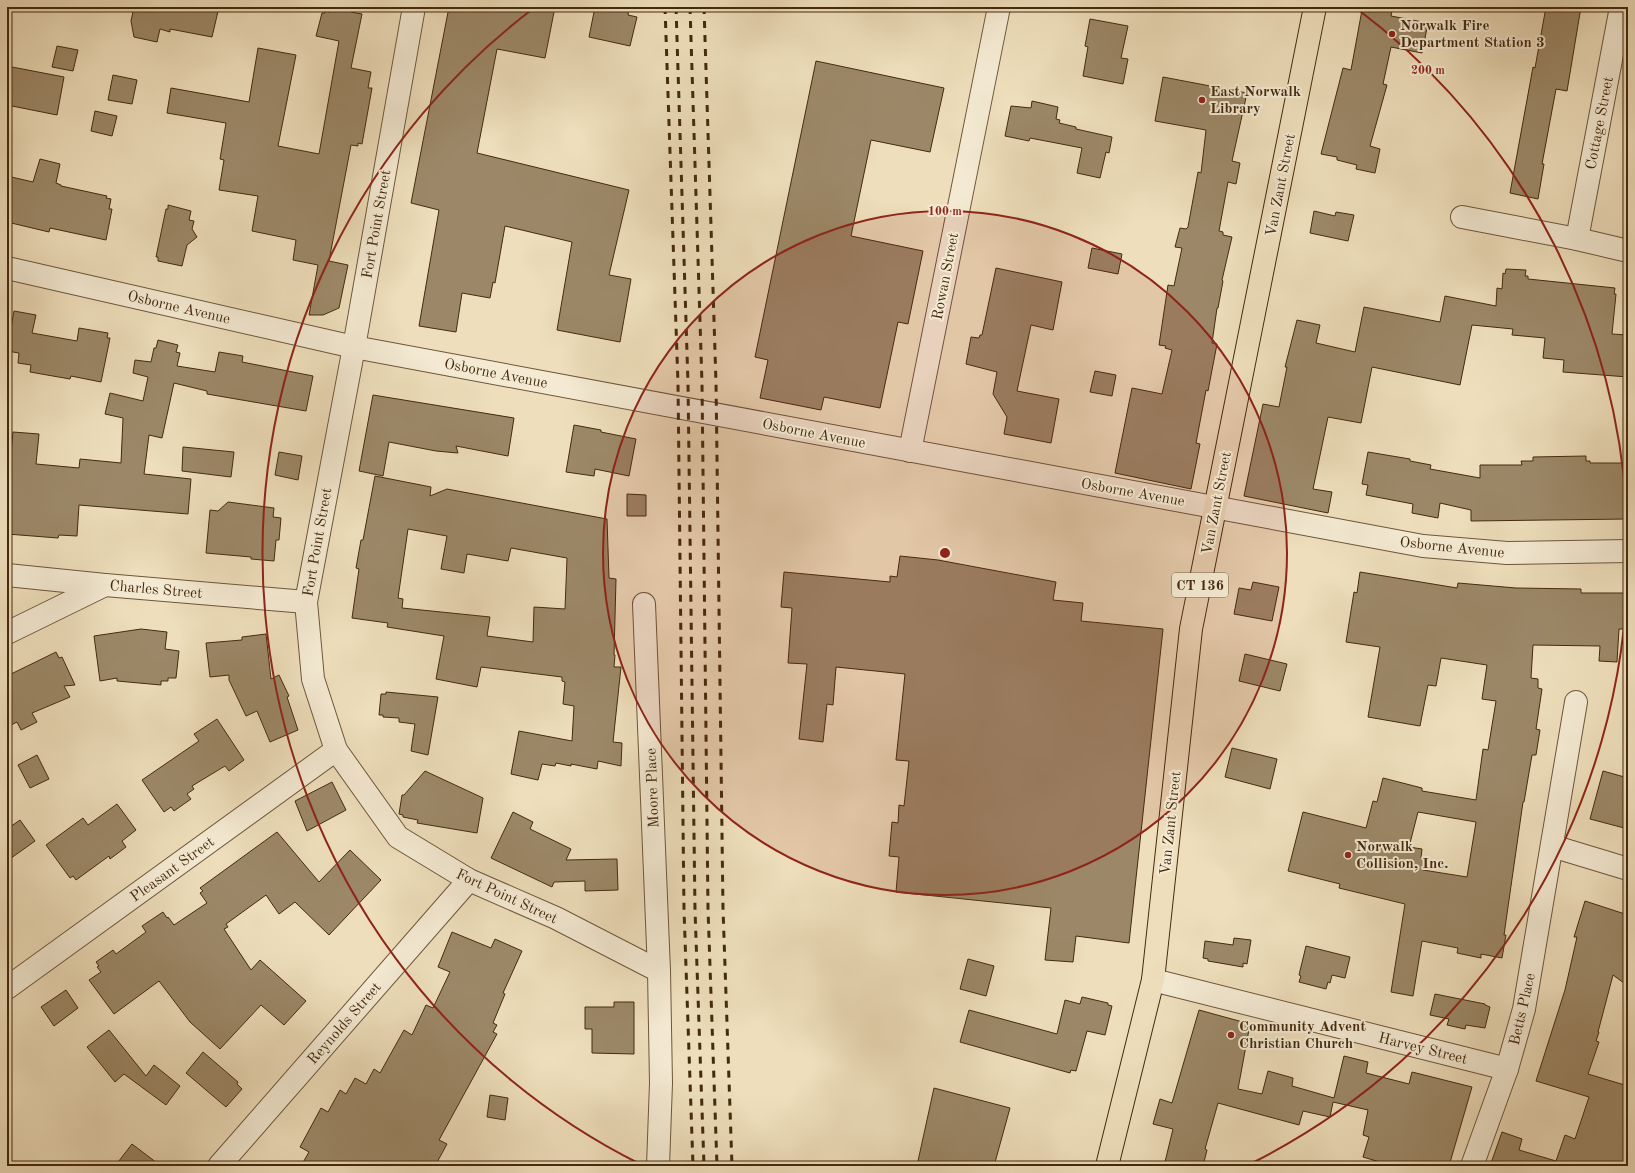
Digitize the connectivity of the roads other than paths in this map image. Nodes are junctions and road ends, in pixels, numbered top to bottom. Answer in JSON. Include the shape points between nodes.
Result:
{"nodes":[{"id":1,"x":414,"y":7,"type":"edge"},
{"id":2,"x":998,"y":7,"type":"edge"},
{"id":3,"x":1315,"y":7,"type":"edge"},
{"id":4,"x":1621,"y":7,"type":"edge"},
{"id":5,"x":1462,"y":217,"type":"dead end"},
{"id":6,"x":1577,"y":239,"type":"junction"},
{"id":7,"x":1628,"y":251,"type":"edge"},
{"id":8,"x":7,"y":268,"type":"edge"},
{"id":9,"x":354,"y":347,"type":"junction"},
{"id":10,"x":910,"y":451,"type":"junction"},
{"id":11,"x":1216,"y":507,"type":"junction"},
{"id":12,"x":1628,"y":552,"type":"edge"},
{"id":13,"x":7,"y":575,"type":"edge"},
{"id":14,"x":104,"y":585,"type":"junction"},
{"id":15,"x":306,"y":602,"type":"junction"},
{"id":16,"x":644,"y":604,"type":"dead end"},
{"id":17,"x":7,"y":633,"type":"edge"},
{"id":18,"x":1576,"y":702,"type":"dead end"},
{"id":19,"x":336,"y":750,"type":"junction"},
{"id":20,"x":1552,"y":846,"type":"junction"},
{"id":21,"x":1628,"y":869,"type":"edge"},
{"id":22,"x":469,"y":880,"type":"junction"},
{"id":23,"x":659,"y":971,"type":"junction"},
{"id":24,"x":1153,"y":980,"type":"junction"},
{"id":25,"x":7,"y":988,"type":"edge"},
{"id":26,"x":1507,"y":1069,"type":"junction"},
{"id":27,"x":219,"y":1166,"type":"edge"},
{"id":28,"x":658,"y":1166,"type":"edge"},
{"id":29,"x":1107,"y":1166,"type":"edge"},
{"id":30,"x":1472,"y":1166,"type":"edge"}],
"edges":[{"from":1,"to":9,"type":"street","name":"Fort Point Street"},
{"from":2,"to":10,"type":"street","name":"Rowan Street"},
{"from":3,"to":11,"type":"main road","name":"Van Zant Street","number":"CT 136"},
{"from":4,"to":6,"type":"street","name":"Cottage Street"},
{"from":5,"to":6,"type":"street"},
{"from":6,"to":7,"type":"street"},
{"from":8,"to":9,"type":"street","name":"Osborne Avenue"},
{"from":9,"to":10,"type":"street","name":"Osborne Avenue"},
{"from":9,"to":15,"type":"street","name":"Fort Point Street"},
{"from":10,"to":11,"type":"street","name":"Osborne Avenue"},
{"from":11,"to":12,"type":"street","name":"Osborne Avenue","via":[[1423,546],[1507,553]]},
{"from":11,"to":24,"type":"main road","name":"Van Zant Street","number":"CT 136","via":[[1191,629]]},
{"from":13,"to":14,"type":"street","name":"Charles Street"},
{"from":14,"to":15,"type":"street","name":"Charles Street"},
{"from":14,"to":17,"type":"street"},
{"from":15,"to":19,"type":"street","name":"Fort Point Street","via":[[313,680]]},
{"from":16,"to":23,"type":"street","name":"Moore Place"},
{"from":18,"to":20,"type":"street","name":"Betts Place"},
{"from":19,"to":22,"type":"street","name":"Fort Point Street","via":[[398,838]]},
{"from":19,"to":25,"type":"street","name":"Pleasant Street"},
{"from":20,"to":21,"type":"street"},
{"from":20,"to":26,"type":"street","name":"Betts Place","via":[[1524,1009]]},
{"from":22,"to":23,"type":"street","name":"Fort Point Street","via":[[556,918]]},
{"from":22,"to":27,"type":"street","name":"Reynolds Street"},
{"from":23,"to":28,"type":"street","via":[[661,1083]]},
{"from":24,"to":26,"type":"street","name":"Harvey Street"},
{"from":24,"to":29,"type":"main road","name":"Van Zant Street","number":"CT 136"},
{"from":26,"to":30,"type":"street","name":"Betts Place"}]}
